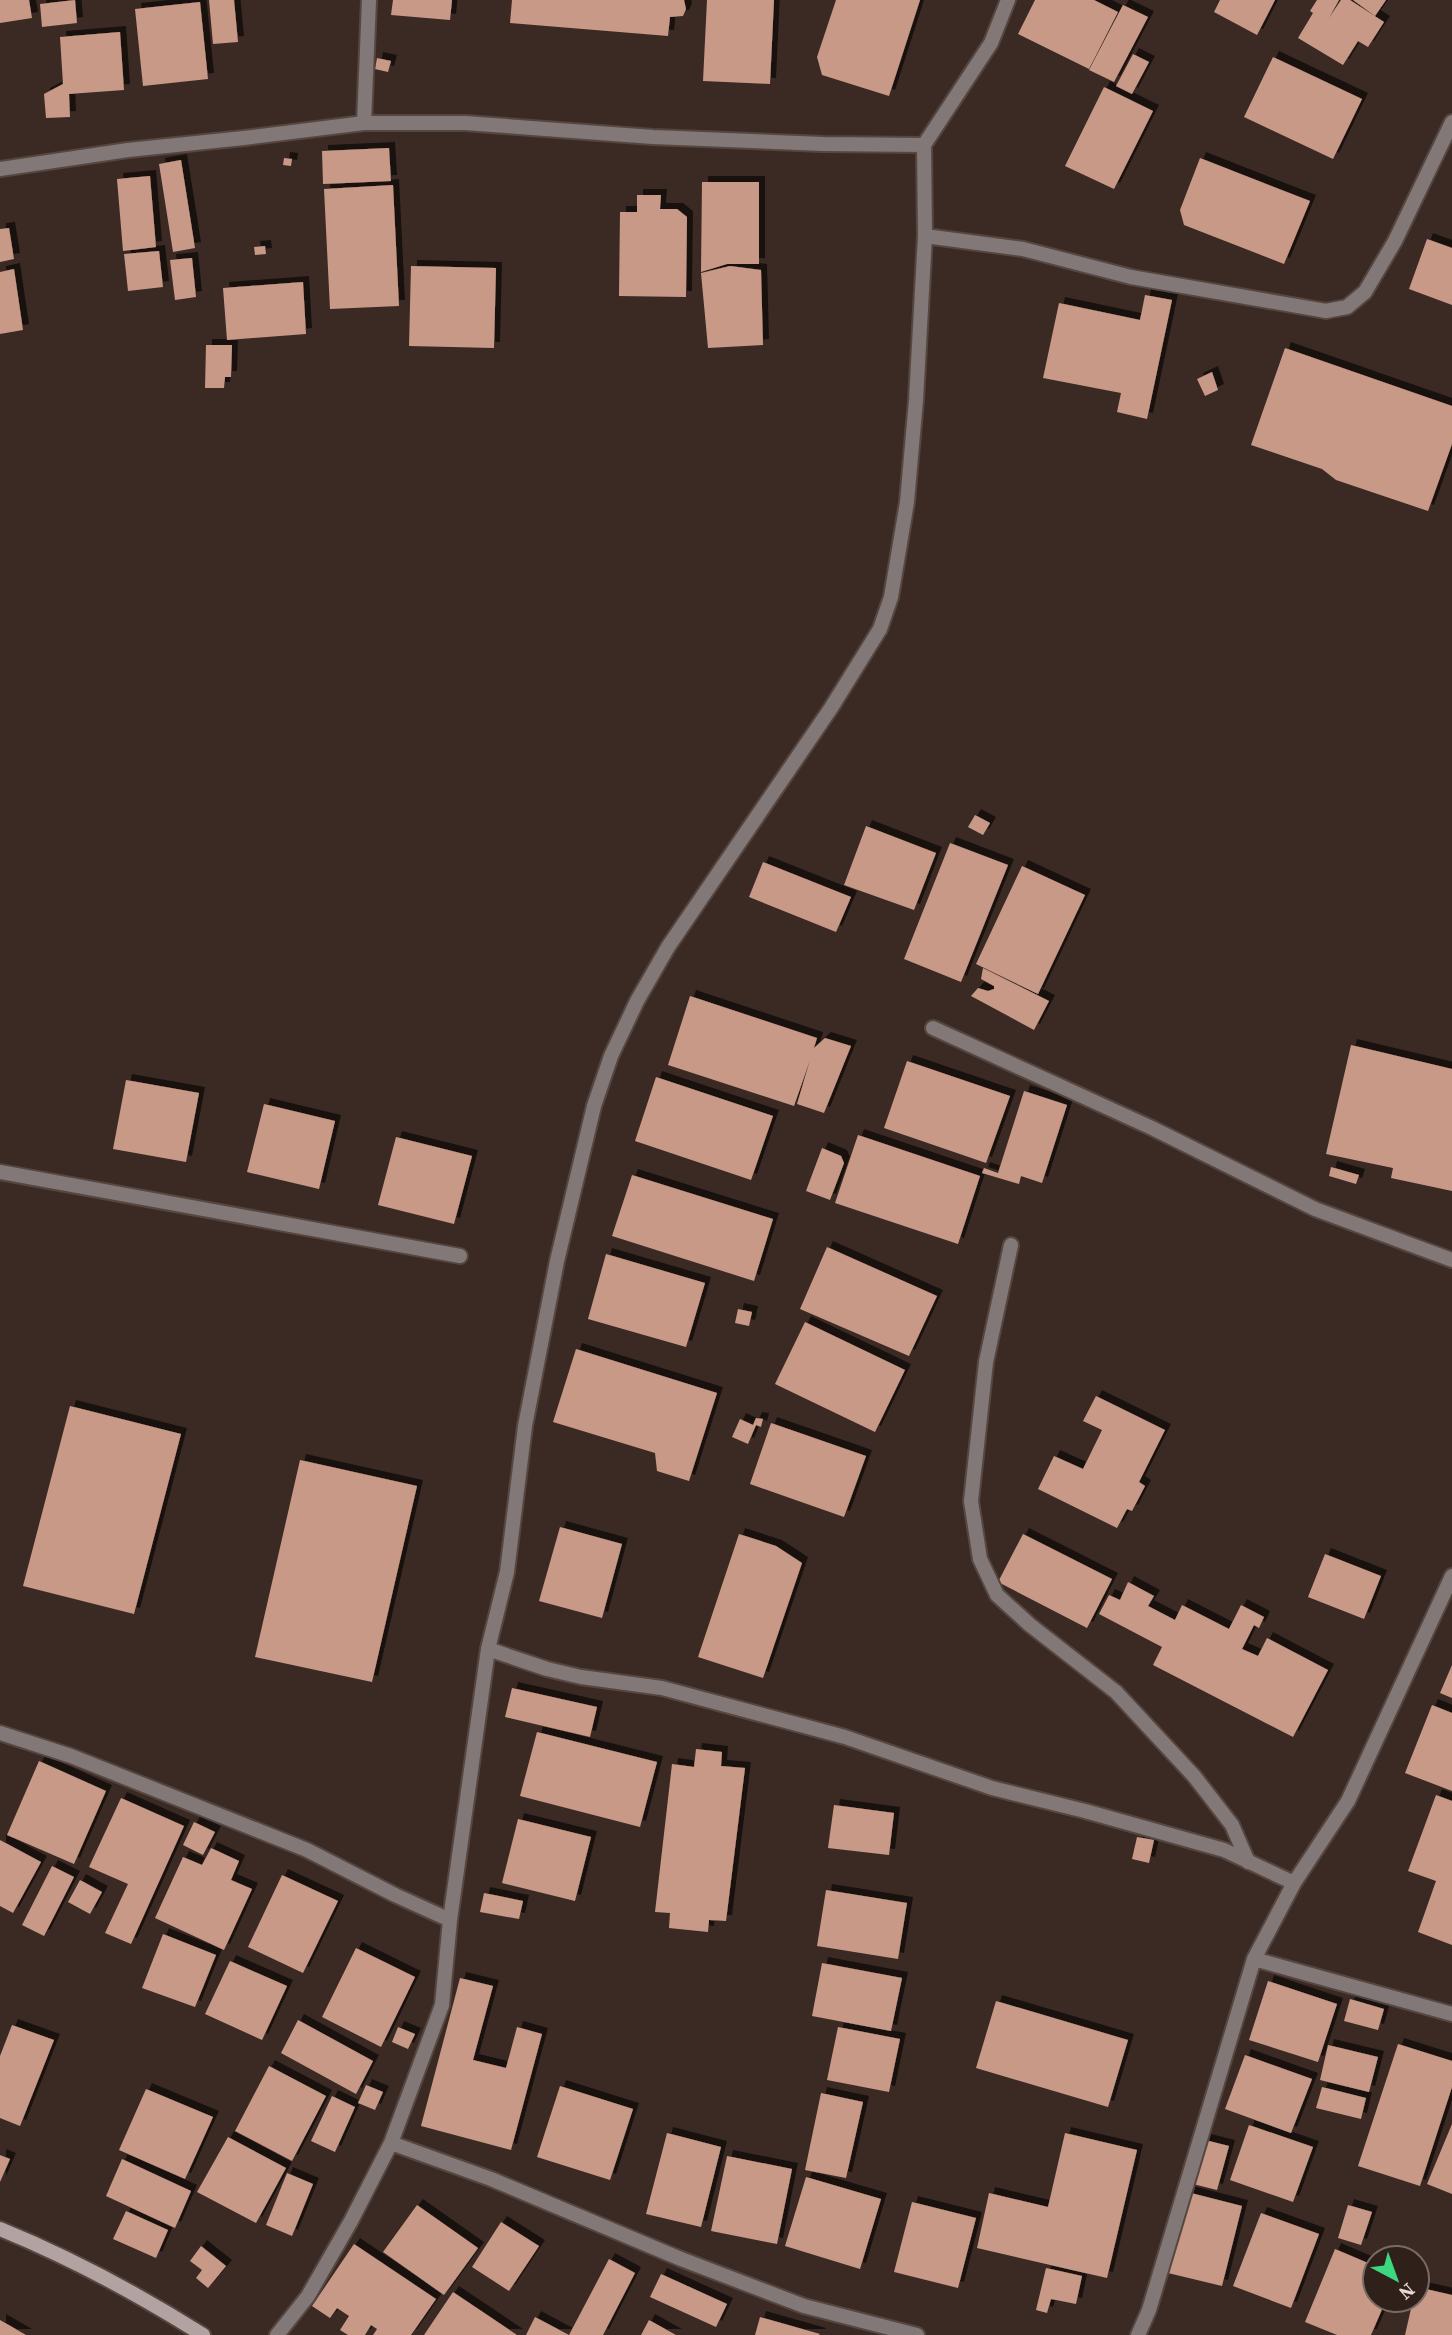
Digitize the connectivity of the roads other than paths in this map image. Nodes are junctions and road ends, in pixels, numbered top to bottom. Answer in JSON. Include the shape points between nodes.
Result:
{"nodes":[{"id":1,"x":369,"y":0,"type":"edge"},
{"id":2,"x":1009,"y":0,"type":"edge"},
{"id":3,"x":1452,"y":122,"type":"edge"},
{"id":4,"x":364,"y":123,"type":"junction"},
{"id":5,"x":924,"y":145,"type":"junction"},
{"id":6,"x":0,"y":169,"type":"edge"},
{"id":7,"x":925,"y":236,"type":"junction"},
{"id":8,"x":933,"y":1028,"type":"dead end"},
{"id":9,"x":0,"y":1172,"type":"edge"},
{"id":10,"x":1011,"y":1245,"type":"dead end"},
{"id":11,"x":460,"y":1256,"type":"dead end"},
{"id":12,"x":1452,"y":1260,"type":"edge"},
{"id":13,"x":1452,"y":1576,"type":"edge"},
{"id":14,"x":488,"y":1649,"type":"junction"},
{"id":15,"x":0,"y":1733,"type":"edge"},
{"id":16,"x":1248,"y":1862,"type":"junction"},
{"id":17,"x":1294,"y":1883,"type":"junction"},
{"id":18,"x":450,"y":1920,"type":"junction"},
{"id":19,"x":1254,"y":1959,"type":"junction"},
{"id":20,"x":1452,"y":2014,"type":"edge"},
{"id":21,"x":391,"y":2143,"type":"junction"},
{"id":22,"x":0,"y":2229,"type":"edge"},
{"id":23,"x":202,"y":2335,"type":"edge"},
{"id":24,"x":277,"y":2335,"type":"edge"},
{"id":25,"x":917,"y":2335,"type":"edge"},
{"id":26,"x":1138,"y":2335,"type":"edge"}],
"edges":[{"from":1,"to":4,"type":"street"},
{"from":2,"to":5,"type":"street","via":[[991,43]]},
{"from":3,"to":7,"type":"street","via":[[1365,292],[1338,310],[1131,277],[1023,249]]},
{"from":4,"to":5,"type":"street","via":[[465,123],[653,137]]},
{"from":4,"to":6,"type":"street"},
{"from":5,"to":7,"type":"street"},
{"from":7,"to":14,"type":"street","via":[[916,400],[891,597],[880,629],[831,708],[668,947],[611,1056],[594,1105],[557,1261],[525,1426],[508,1572]]},
{"from":8,"to":12,"type":"street","via":[[1315,1209]]},
{"from":9,"to":11,"type":"street"},
{"from":10,"to":16,"type":"street","via":[[986,1362],[971,1501],[980,1559],[997,1595],[1116,1692],[1194,1776],[1232,1825]]},
{"from":13,"to":17,"type":"street","via":[[1348,1801]]},
{"from":14,"to":16,"type":"street","via":[[547,1669],[662,1688],[845,1737],[992,1788],[1224,1850]]},
{"from":14,"to":18,"type":"street"},
{"from":15,"to":18,"type":"street","via":[[71,1755],[307,1850]]},
{"from":16,"to":17,"type":"street"},
{"from":17,"to":19,"type":"street"},
{"from":18,"to":21,"type":"street","via":[[442,2005]]},
{"from":19,"to":20,"type":"street"},
{"from":19,"to":26,"type":"street"},
{"from":21,"to":24,"type":"street","via":[[307,2297]]},
{"from":21,"to":25,"type":"street","via":[[804,2306]]},
{"from":22,"to":23,"type":"street","via":[[138,2294]]}]}
